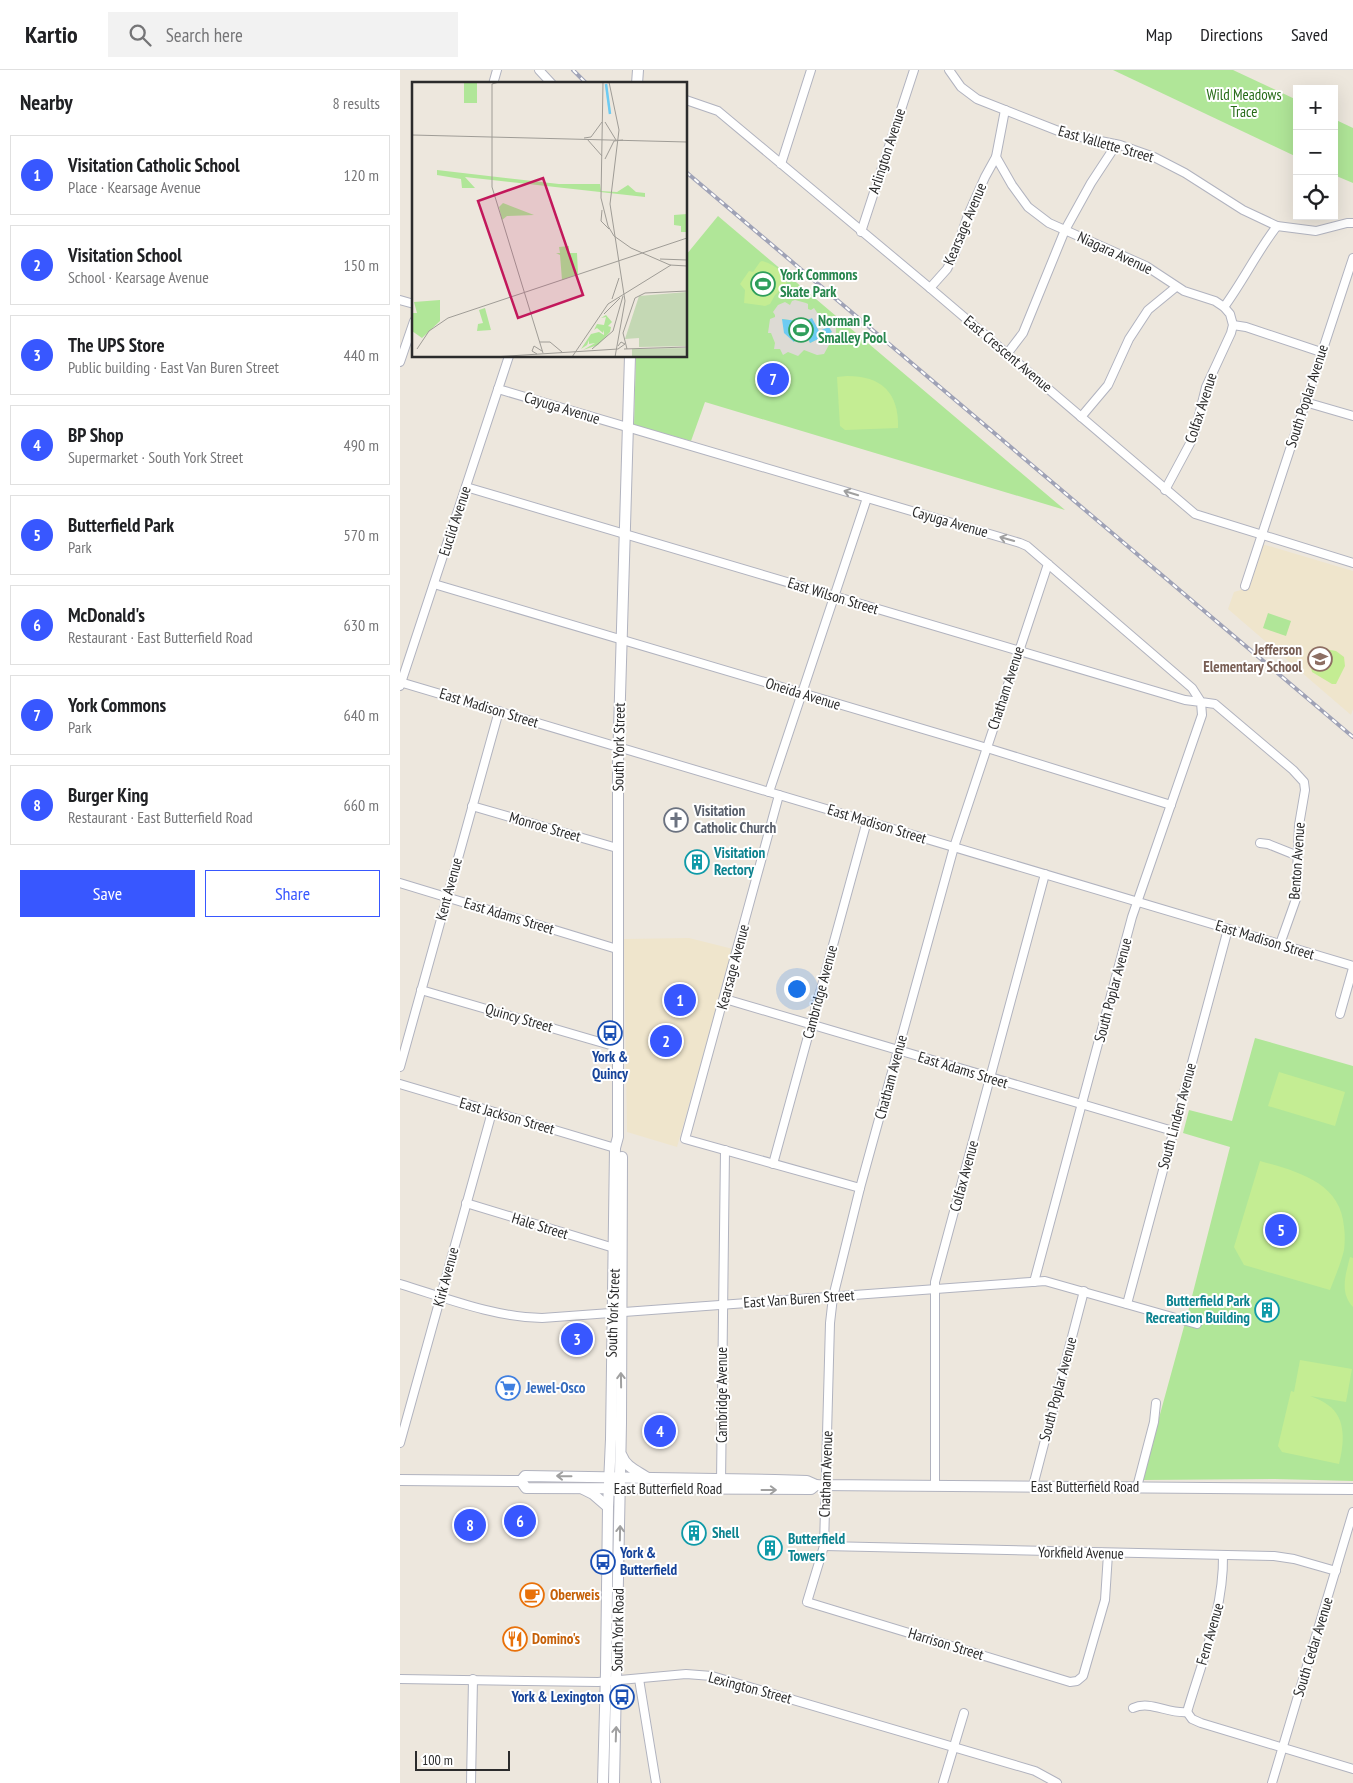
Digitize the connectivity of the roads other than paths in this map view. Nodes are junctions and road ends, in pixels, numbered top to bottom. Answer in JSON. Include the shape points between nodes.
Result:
{"nodes":[{"id":1,"x":540,"y":70,"type":"edge"},
{"id":2,"x":811,"y":70,"type":"edge"},
{"id":3,"x":914,"y":70,"type":"edge"},
{"id":4,"x":949,"y":70,"type":"edge"},
{"id":5,"x":550,"y":82,"type":"edge"},
{"id":6,"x":688,"y":101,"type":"edge"},
{"id":7,"x":1005,"y":110,"type":"junction"},
{"id":8,"x":1115,"y":144,"type":"junction"},
{"id":9,"x":996,"y":157,"type":"junction"},
{"id":10,"x":781,"y":164,"type":"junction"},
{"id":11,"x":1353,"y":224,"type":"edge"},
{"id":12,"x":1276,"y":226,"type":"junction"},
{"id":13,"x":1064,"y":230,"type":"junction"},
{"id":14,"x":861,"y":232,"type":"junction"},
{"id":15,"x":1353,"y":258,"type":"edge"},
{"id":16,"x":1176,"y":287,"type":"junction"},
{"id":17,"x":930,"y":288,"type":"junction"},
{"id":18,"x":1224,"y":307,"type":"junction"},
{"id":19,"x":1232,"y":325,"type":"junction"},
{"id":20,"x":412,"y":327,"type":"edge"},
{"id":21,"x":1321,"y":352,"type":"junction"},
{"id":22,"x":1008,"y":354,"type":"junction"},
{"id":23,"x":508,"y":358,"type":"edge"},
{"id":24,"x":630,"y":358,"type":"edge"},
{"id":25,"x":400,"y":362,"type":"edge"},
{"id":26,"x":498,"y":389,"type":"junction"},
{"id":27,"x":1305,"y":402,"type":"junction"},
{"id":28,"x":1353,"y":416,"type":"edge"},
{"id":29,"x":1081,"y":417,"type":"junction"},
{"id":30,"x":628,"y":428,"type":"junction"},
{"id":31,"x":466,"y":487,"type":"junction"},
{"id":32,"x":1165,"y":490,"type":"junction"},
{"id":33,"x":867,"y":498,"type":"junction"},
{"id":34,"x":624,"y":534,"type":"junction"},
{"id":35,"x":1261,"y":535,"type":"junction"},
{"id":36,"x":1353,"y":563,"type":"edge"},
{"id":37,"x":1048,"y":564,"type":"junction"},
{"id":38,"x":434,"y":584,"type":"junction"},
{"id":39,"x":1245,"y":586,"type":"dead end"},
{"id":40,"x":834,"y":597,"type":"junction"},
{"id":41,"x":622,"y":640,"type":"junction"},
{"id":42,"x":1018,"y":651,"type":"junction"},
{"id":43,"x":400,"y":683,"type":"edge"},
{"id":44,"x":802,"y":694,"type":"junction"},
{"id":45,"x":1201,"y":702,"type":"junction"},
{"id":46,"x":498,"y":711,"type":"junction"},
{"id":47,"x":619,"y":747,"type":"junction"},
{"id":48,"x":987,"y":748,"type":"junction"},
{"id":49,"x":769,"y":792,"type":"junction"},
{"id":50,"x":779,"y":795,"type":"junction"},
{"id":51,"x":1171,"y":805,"type":"junction"},
{"id":52,"x":1302,"y":805,"type":"joint"},
{"id":53,"x":472,"y":806,"type":"junction"},
{"id":54,"x":866,"y":821,"type":"junction"},
{"id":55,"x":1260,"y":843,"type":"dead end"},
{"id":56,"x":954,"y":847,"type":"junction"},
{"id":57,"x":618,"y":848,"type":"junction"},
{"id":58,"x":1298,"y":856,"type":"junction"},
{"id":59,"x":1045,"y":874,"type":"junction"},
{"id":60,"x":400,"y":883,"type":"edge"},
{"id":61,"x":447,"y":898,"type":"junction"},
{"id":62,"x":1138,"y":902,"type":"junction"},
{"id":63,"x":1228,"y":929,"type":"junction"},
{"id":64,"x":1280,"y":944,"type":"junction"},
{"id":65,"x":617,"y":949,"type":"junction"},
{"id":66,"x":1353,"y":967,"type":"edge"},
{"id":67,"x":421,"y":990,"type":"junction"},
{"id":68,"x":725,"y":999,"type":"junction"},
{"id":69,"x":1340,"y":1014,"type":"dead end"},
{"id":70,"x":812,"y":1024,"type":"junction"},
{"id":71,"x":617,"y":1047,"type":"junction"},
{"id":72,"x":899,"y":1050,"type":"junction"},
{"id":73,"x":400,"y":1067,"type":"edge"},
{"id":74,"x":990,"y":1078,"type":"junction"},
{"id":75,"x":400,"y":1084,"type":"edge"},
{"id":76,"x":1082,"y":1105,"type":"junction"},
{"id":77,"x":492,"y":1112,"type":"junction"},
{"id":78,"x":1173,"y":1131,"type":"junction"},
{"id":79,"x":616,"y":1142,"type":"junction"},
{"id":80,"x":725,"y":1150,"type":"junction"},
{"id":81,"x":773,"y":1164,"type":"junction"},
{"id":82,"x":860,"y":1188,"type":"junction"},
{"id":83,"x":466,"y":1203,"type":"junction"},
{"id":84,"x":614,"y":1248,"type":"junction"},
{"id":85,"x":1034,"y":1282,"type":"junction"},
{"id":86,"x":400,"y":1284,"type":"edge"},
{"id":87,"x":935,"y":1290,"type":"junction"},
{"id":88,"x":1084,"y":1291,"type":"junction"},
{"id":89,"x":440,"y":1296,"type":"junction"},
{"id":90,"x":833,"y":1298,"type":"junction"},
{"id":91,"x":723,"y":1304,"type":"junction"},
{"id":92,"x":1127,"y":1304,"type":"junction"},
{"id":93,"x":616,"y":1312,"type":"junction"},
{"id":94,"x":1197,"y":1324,"type":"dead end"},
{"id":95,"x":1156,"y":1403,"type":"dead end"},
{"id":96,"x":400,"y":1443,"type":"edge"},
{"id":97,"x":621,"y":1454,"type":"junction"},
{"id":98,"x":610,"y":1477,"type":"junction"},
{"id":99,"x":621,"y":1477,"type":"junction"},
{"id":100,"x":647,"y":1477,"type":"junction"},
{"id":101,"x":721,"y":1478,"type":"junction"},
{"id":102,"x":400,"y":1480,"type":"edge"},
{"id":103,"x":521,"y":1481,"type":"junction"},
{"id":104,"x":821,"y":1485,"type":"junction"},
{"id":105,"x":935,"y":1486,"type":"junction"},
{"id":106,"x":1032,"y":1486,"type":"junction"},
{"id":107,"x":1137,"y":1487,"type":"junction"},
{"id":108,"x":582,"y":1488,"type":"junction"},
{"id":109,"x":609,"y":1489,"type":"junction"},
{"id":110,"x":620,"y":1489,"type":"junction"},
{"id":111,"x":1353,"y":1489,"type":"edge"},
{"id":112,"x":721,"y":1490,"type":"junction"},
{"id":113,"x":608,"y":1507,"type":"junction"},
{"id":114,"x":1353,"y":1512,"type":"edge"},
{"id":115,"x":824,"y":1546,"type":"junction"},
{"id":116,"x":1108,"y":1554,"type":"junction"},
{"id":117,"x":1223,"y":1555,"type":"junction"},
{"id":118,"x":1336,"y":1571,"type":"junction"},
{"id":119,"x":807,"y":1602,"type":"joint"},
{"id":120,"x":400,"y":1679,"type":"edge"},
{"id":121,"x":473,"y":1679,"type":"junction"},
{"id":122,"x":639,"y":1679,"type":"junction"},
{"id":123,"x":617,"y":1681,"type":"junction"},
{"id":124,"x":606,"y":1682,"type":"junction"},
{"id":125,"x":1133,"y":1708,"type":"dead end"},
{"id":126,"x":1187,"y":1712,"type":"junction"},
{"id":127,"x":964,"y":1713,"type":"dead end"},
{"id":128,"x":954,"y":1747,"type":"junction"},
{"id":129,"x":1282,"y":1747,"type":"junction"},
{"id":130,"x":1353,"y":1770,"type":"edge"},
{"id":131,"x":471,"y":1783,"type":"edge"},
{"id":132,"x":603,"y":1783,"type":"edge"},
{"id":133,"x":614,"y":1783,"type":"edge"},
{"id":134,"x":656,"y":1783,"type":"edge"},
{"id":135,"x":943,"y":1783,"type":"edge"},
{"id":136,"x":1057,"y":1783,"type":"edge"},
{"id":137,"x":1272,"y":1783,"type":"edge"}],
"edges":[{"from":1,"to":5,"type":"street"},
{"from":2,"to":10,"type":"street"},
{"from":3,"to":14,"type":"street","name":"Arlington Avenue"},
{"from":4,"to":7,"type":"street","name":"East Vallette Street","via":[[977,99]]},
{"from":6,"to":10,"type":"street","name":"East Crescent Avenue","via":[[718,111]]},
{"from":7,"to":8,"type":"street","name":"East Vallette Street","via":[[1066,134]]},
{"from":7,"to":9,"type":"street"},
{"from":8,"to":12,"type":"street","name":"East Vallette Street","via":[[1170,164],[1228,202]]},
{"from":8,"to":13,"type":"street"},
{"from":9,"to":13,"type":"street","name":"Niagara Avenue","via":[[1028,207]]},
{"from":9,"to":17,"type":"street","name":"Kearsage Avenue","via":[[984,177],[947,269]]},
{"from":10,"to":14,"type":"street","name":"East Crescent Avenue"},
{"from":11,"to":12,"type":"street","name":"East Vallette Street","via":[[1316,231]]},
{"from":12,"to":18,"type":"street"},
{"from":13,"to":16,"type":"street","name":"Niagara Avenue","via":[[1132,259]]},
{"from":13,"to":22,"type":"street","via":[[1023,333]]},
{"from":14,"to":17,"type":"street","name":"East Crescent Avenue"},
{"from":15,"to":21,"type":"street","name":"South Poplar Avenue"},
{"from":16,"to":18,"type":"street","name":"Niagara Avenue"},
{"from":16,"to":29,"type":"street","via":[[1148,310],[1129,339],[1108,385]]},
{"from":17,"to":22,"type":"street","name":"East Crescent Avenue"},
{"from":18,"to":19,"type":"street","via":[[1230,314]]},
{"from":19,"to":21,"type":"street"},
{"from":19,"to":32,"type":"street","name":"Colfax Avenue","via":[[1206,387],[1194,436]]},
{"from":20,"to":25,"type":"street"},
{"from":21,"to":27,"type":"street","name":"South Poplar Avenue"},
{"from":22,"to":29,"type":"street","name":"East Crescent Avenue"},
{"from":23,"to":26,"type":"street","name":"Euclid Avenue"},
{"from":24,"to":30,"type":"main road","name":"South York Street"},
{"from":26,"to":30,"type":"street","name":"Cayuga Avenue"},
{"from":26,"to":31,"type":"street","name":"Euclid Avenue"},
{"from":27,"to":28,"type":"street"},
{"from":27,"to":35,"type":"street","name":"South Poplar Avenue"},
{"from":29,"to":32,"type":"street","name":"East Crescent Avenue"},
{"from":33,"to":30,"type":"street","name":"Cayuga Avenue","one_way":true},
{"from":30,"to":34,"type":"main road","name":"South York Street"},
{"from":31,"to":34,"type":"street","name":"East Wilson Street"},
{"from":31,"to":38,"type":"street","name":"Euclid Avenue"},
{"from":32,"to":35,"type":"street","name":"East Crescent Avenue","via":[[1198,516]]},
{"from":37,"to":33,"type":"street","name":"Cayuga Avenue","one_way":true,"via":[[1020,543]]},
{"from":33,"to":40,"type":"street"},
{"from":34,"to":40,"type":"street","name":"East Wilson Street"},
{"from":34,"to":41,"type":"main road","name":"South York Street"},
{"from":35,"to":36,"type":"street","name":"East Crescent Avenue"},
{"from":35,"to":39,"type":"street","name":"South Poplar Avenue"},
{"from":37,"to":42,"type":"street","name":"Chatham Avenue"},
{"from":37,"to":45,"type":"street","name":"Cayuga Avenue","via":[[1192,688]]},
{"from":38,"to":41,"type":"street","name":"Oneida Avenue"},
{"from":38,"to":43,"type":"street","name":"Euclid Avenue"},
{"from":40,"to":42,"type":"street","name":"East Wilson Street"},
{"from":40,"to":44,"type":"street"},
{"from":41,"to":44,"type":"street","name":"Oneida Avenue"},
{"from":41,"to":47,"type":"main road","name":"South York Street"},
{"from":42,"to":45,"type":"street","name":"East Wilson Street"},
{"from":42,"to":48,"type":"street","name":"Chatham Avenue"},
{"from":43,"to":46,"type":"street","name":"East Madison Street"},
{"from":44,"to":48,"type":"street","name":"Oneida Avenue"},
{"from":44,"to":49,"type":"street"},
{"from":45,"to":51,"type":"street","name":"South Poplar Avenue","via":[[1202,715]]},
{"from":45,"to":52,"type":"street","name":"Cayuga Avenue","via":[[1215,704],[1299,775],[1305,790]]},
{"from":46,"to":47,"type":"street","name":"East Madison Street"},
{"from":46,"to":53,"type":"street","name":"Kent Avenue"},
{"from":47,"to":49,"type":"street","name":"East Madison Street"},
{"from":47,"to":57,"type":"main road","name":"South York Street"},
{"from":48,"to":51,"type":"street","name":"Oneida Avenue"},
{"from":48,"to":56,"type":"street","name":"Chatham Avenue"},
{"from":49,"to":50,"type":"street","name":"East Madison Street"},
{"from":50,"to":54,"type":"street","name":"East Madison Street"},
{"from":50,"to":68,"type":"street","name":"Kearsage Avenue"},
{"from":51,"to":62,"type":"street","name":"South Poplar Avenue"},
{"from":52,"to":58,"type":"street","name":"Benton Avenue"},
{"from":53,"to":57,"type":"street","name":"Monroe Street"},
{"from":53,"to":61,"type":"street","name":"Kent Avenue"},
{"from":54,"to":56,"type":"street","name":"East Madison Street"},
{"from":54,"to":70,"type":"street","name":"Cambridge Avenue"},
{"from":55,"to":58,"type":"street"},
{"from":56,"to":59,"type":"street","name":"East Madison Street"},
{"from":56,"to":72,"type":"street","name":"Chatham Avenue"},
{"from":57,"to":65,"type":"main road","name":"South York Street"},
{"from":58,"to":64,"type":"street","name":"Benton Avenue","via":[[1295,902]]},
{"from":59,"to":62,"type":"street","name":"East Madison Street"},
{"from":59,"to":74,"type":"street","name":"Colfax Avenue"},
{"from":60,"to":61,"type":"street","name":"East Adams Street"},
{"from":61,"to":65,"type":"street","name":"East Adams Street"},
{"from":61,"to":67,"type":"street","name":"Kent Avenue"},
{"from":62,"to":63,"type":"street","name":"East Madison Street"},
{"from":62,"to":76,"type":"street","name":"South Poplar Avenue"},
{"from":63,"to":64,"type":"street","name":"East Madison Street"},
{"from":63,"to":78,"type":"street","name":"South Linden Avenue"},
{"from":64,"to":66,"type":"street","name":"East Madison Street"},
{"from":65,"to":71,"type":"main road","name":"South York Street"},
{"from":66,"to":69,"type":"street"},
{"from":67,"to":71,"type":"street","name":"Quincy Street"},
{"from":67,"to":73,"type":"street","name":"Kent Avenue"},
{"from":68,"to":70,"type":"street","name":"East Adams Street"},
{"from":68,"to":80,"type":"street","name":"Kearsage Avenue","via":[[685,1139]]},
{"from":70,"to":72,"type":"street","name":"East Adams Street"},
{"from":70,"to":81,"type":"street","name":"Cambridge Avenue"},
{"from":71,"to":79,"type":"main road","name":"South York Street"},
{"from":72,"to":74,"type":"street","name":"East Adams Street"},
{"from":72,"to":82,"type":"street","name":"Chatham Avenue"},
{"from":74,"to":76,"type":"street","name":"East Adams Street"},
{"from":74,"to":87,"type":"street","name":"Colfax Avenue"},
{"from":75,"to":77,"type":"street","name":"East Jackson Street"},
{"from":76,"to":78,"type":"street","name":"East Adams Street"},
{"from":76,"to":85,"type":"street","name":"South Poplar Avenue"},
{"from":77,"to":79,"type":"street","name":"East Jackson Street"},
{"from":77,"to":83,"type":"street","name":"Kirk Avenue"},
{"from":78,"to":92,"type":"street","name":"South Linden Avenue"},
{"from":79,"to":84,"type":"main road","name":"South York Street"},
{"from":79,"to":93,"type":"main road","name":"South York Street","via":[[622,1148],[623,1251]]},
{"from":80,"to":81,"type":"street"},
{"from":80,"to":91,"type":"street","name":"Cambridge Avenue"},
{"from":81,"to":82,"type":"street"},
{"from":82,"to":90,"type":"street","name":"Chatham Avenue"},
{"from":83,"to":84,"type":"street","name":"Hale Street"},
{"from":83,"to":89,"type":"street","name":"Kirk Avenue"},
{"from":84,"to":93,"type":"main road","name":"South York Street"},
{"from":85,"to":87,"type":"street","name":"East Van Buren Street"},
{"from":85,"to":88,"type":"street","name":"East Van Buren Street","via":[[1050,1281]]},
{"from":86,"to":89,"type":"street","name":"East Van Buren Street"},
{"from":87,"to":90,"type":"street","name":"East Van Buren Street"},
{"from":87,"to":105,"type":"street","name":"Colfax Avenue"},
{"from":88,"to":92,"type":"street","name":"East Van Buren Street"},
{"from":88,"to":106,"type":"street","name":"South Poplar Avenue"},
{"from":89,"to":93,"type":"street","name":"East Van Buren Street","via":[[524,1318]]},
{"from":89,"to":96,"type":"street","name":"Kirk Avenue"},
{"from":90,"to":91,"type":"street","name":"East Van Buren Street"},
{"from":90,"to":104,"type":"street","name":"Chatham Avenue"},
{"from":91,"to":93,"type":"street","name":"East Van Buren Street"},
{"from":91,"to":101,"type":"street","name":"Cambridge Avenue"},
{"from":92,"to":94,"type":"street","name":"East Van Buren Street"},
{"from":97,"to":93,"type":"main road","name":"South York Street","one_way":true},
{"from":93,"to":98,"type":"main road","name":"South York Street"},
{"from":95,"to":107,"type":"street"},
{"from":97,"to":99,"type":"main road","name":"South York Street"},
{"from":97,"to":100,"type":"main road","via":[[629,1466]]},
{"from":98,"to":99,"type":"main road","name":"East Butterfield Road"},
{"from":98,"to":103,"type":"main road","name":"East Butterfield Road","one_way":true,"via":[[525,1476]]},
{"from":98,"to":109,"type":"main road","name":"South York Street"},
{"from":99,"to":100,"type":"main road","name":"East Butterfield Road"},
{"from":99,"to":110,"type":"main road","name":"South York Road"},
{"from":100,"to":101,"type":"main road","name":"East Butterfield Road"},
{"from":101,"to":104,"type":"main road","name":"East Butterfield Road","via":[[807,1481]]},
{"from":101,"to":112,"type":"street","name":"Cambridge Avenue"},
{"from":102,"to":103,"type":"main road","name":"East Butterfield Road"},
{"from":103,"to":108,"type":"main road","name":"East Butterfield Road","via":[[526,1488]]},
{"from":104,"to":105,"type":"main road","name":"East Butterfield Road"},
{"from":112,"to":104,"type":"main road","name":"East Butterfield Road","one_way":true,"via":[[811,1489]]},
{"from":104,"to":115,"type":"street","name":"Chatham Avenue"},
{"from":105,"to":106,"type":"main road","name":"East Butterfield Road"},
{"from":106,"to":107,"type":"main road","name":"East Butterfield Road"},
{"from":107,"to":111,"type":"main road","name":"East Butterfield Road"},
{"from":108,"to":109,"type":"main road","name":"East Butterfield Road"},
{"from":108,"to":113,"type":"main road"},
{"from":109,"to":110,"type":"main road","name":"East Butterfield Road"},
{"from":109,"to":113,"type":"main road","name":"South York Road"},
{"from":110,"to":112,"type":"main road","name":"East Butterfield Road"},
{"from":123,"to":110,"type":"main road","name":"South York Road","one_way":true},
{"from":113,"to":124,"type":"main road","name":"South York Road"},
{"from":114,"to":118,"type":"street","name":"South Cedar Avenue"},
{"from":115,"to":116,"type":"street","name":"Yorkfield Avenue"},
{"from":115,"to":119,"type":"street","name":"Chatham Avenue"},
{"from":116,"to":117,"type":"street","name":"Yorkfield Avenue"},
{"from":116,"to":119,"type":"street","name":"Harrison Street","via":[[1106,1600],[1083,1676],[1077,1681],[1070,1682]]},
{"from":117,"to":118,"type":"street","name":"Yorkfield Avenue","via":[[1285,1557]]},
{"from":117,"to":126,"type":"street","name":"Fern Avenue","via":[[1218,1607]]},
{"from":118,"to":129,"type":"street","name":"South Cedar Avenue"},
{"from":120,"to":121,"type":"street","name":"Lexington Street"},
{"from":121,"to":124,"type":"street","name":"Lexington Street"},
{"from":121,"to":131,"type":"street"},
{"from":122,"to":123,"type":"street","name":"Lexington Street"},
{"from":122,"to":128,"type":"street","name":"Lexington Street","via":[[686,1674],[716,1677]]},
{"from":122,"to":134,"type":"street","name":"South York Road"},
{"from":123,"to":124,"type":"street","name":"Lexington Street"},
{"from":133,"to":123,"type":"main road","name":"South York Road","one_way":true},
{"from":124,"to":132,"type":"main road","name":"South York Road"},
{"from":125,"to":126,"type":"street","via":[[1140,1704],[1170,1712]]},
{"from":126,"to":129,"type":"street","via":[[1201,1723]]},
{"from":127,"to":128,"type":"street"},
{"from":128,"to":135,"type":"street"},
{"from":128,"to":136,"type":"street","name":"Lexington Street","via":[[1034,1771]]},
{"from":129,"to":130,"type":"street"},
{"from":129,"to":137,"type":"street","name":"South Cedar Avenue"}]}
